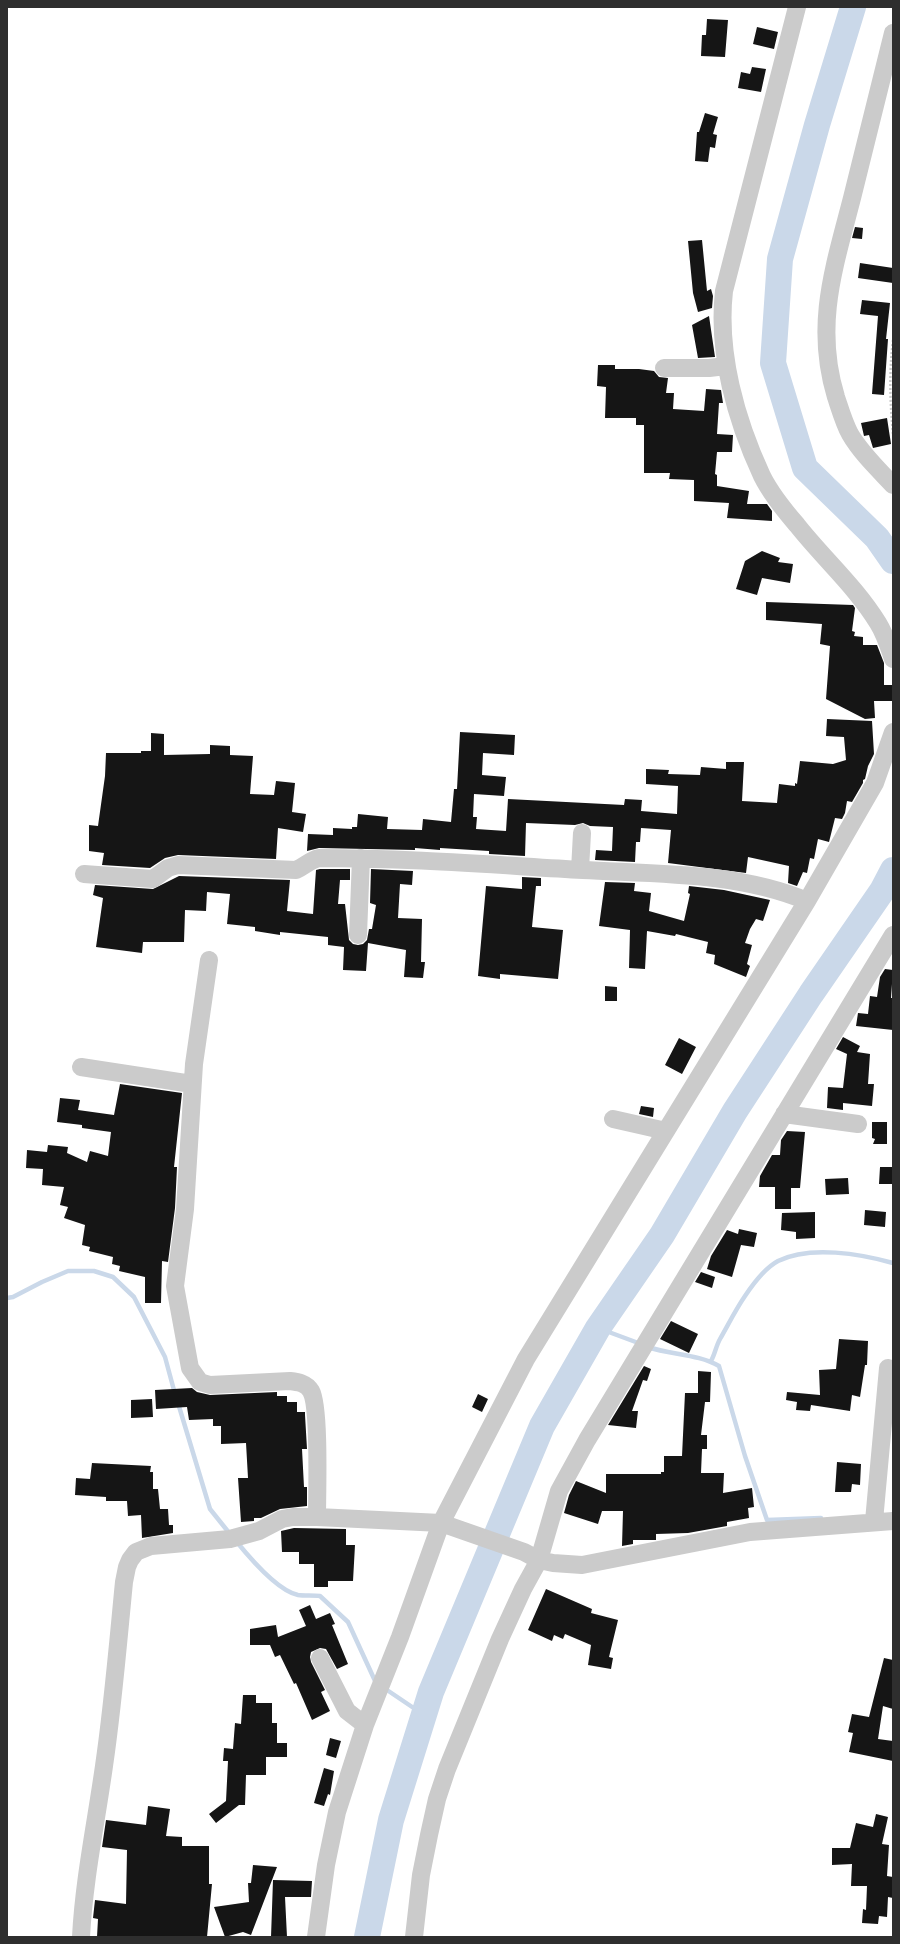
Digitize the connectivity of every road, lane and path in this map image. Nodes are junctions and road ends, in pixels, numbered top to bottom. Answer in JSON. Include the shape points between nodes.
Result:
{"nodes":[{"id":1,"x":797,"y":7,"type":"edge"},
{"id":2,"x":893,"y":33,"type":"edge"},
{"id":3,"x":893,"y":340,"type":"edge"},
{"id":4,"x":726,"y":366,"type":"junction"},
{"id":5,"x":664,"y":368,"type":"dead end"},
{"id":6,"x":893,"y":434,"type":"edge"},
{"id":7,"x":893,"y":485,"type":"edge"},
{"id":8,"x":893,"y":659,"type":"edge"},
{"id":9,"x":893,"y":732,"type":"edge"},
{"id":10,"x":582,"y":833,"type":"dead end"},
{"id":11,"x":362,"y":858,"type":"junction"},
{"id":12,"x":580,"y":870,"type":"junction"},
{"id":13,"x":84,"y":874,"type":"dead end"},
{"id":14,"x":807,"y":901,"type":"junction"},
{"id":15,"x":358,"y":935,"type":"dead end"},
{"id":16,"x":893,"y":935,"type":"edge"},
{"id":17,"x":209,"y":960,"type":"dead end"},
{"id":18,"x":81,"y":1067,"type":"dead end"},
{"id":19,"x":192,"y":1084,"type":"junction"},
{"id":20,"x":784,"y":1114,"type":"junction"},
{"id":21,"x":613,"y":1119,"type":"dead end"},
{"id":22,"x":858,"y":1124,"type":"dead end"},
{"id":23,"x":666,"y":1131,"type":"junction"},
{"id":24,"x":888,"y":1368,"type":"dead end"},
{"id":25,"x":317,"y":1517,"type":"junction"},
{"id":26,"x":874,"y":1521,"type":"junction"},
{"id":27,"x":893,"y":1521,"type":"edge"},
{"id":28,"x":446,"y":1525,"type":"junction"},
{"id":29,"x":532,"y":1556,"type":"junction"},
{"id":30,"x":320,"y":1658,"type":"dead end"},
{"id":31,"x":367,"y":1720,"type":"junction"},
{"id":32,"x":81,"y":1937,"type":"edge"},
{"id":33,"x":316,"y":1937,"type":"edge"},
{"id":34,"x":414,"y":1937,"type":"edge"}],
"edges":[{"from":1,"to":4,"type":"street","via":[[724,291],[721,316]]},
{"from":2,"to":7,"type":"street","via":[[837,252],[828,293],[825,331],[832,384],[850,433],[862,452]]},
{"from":3,"to":6,"type":"path","via":[[889,398]]},
{"from":4,"to":5,"type":"street"},
{"from":4,"to":8,"type":"street","via":[[745,430],[763,477],[779,503],[879,623]]},
{"from":9,"to":14,"type":"street","via":[[875,783]]},
{"from":10,"to":12,"type":"street"},
{"from":11,"to":12,"type":"street"},
{"from":11,"to":13,"type":"street","via":[[319,858],[310,860],[296,870],[178,865],[168,868],[153,879]]},
{"from":11,"to":15,"type":"street"},
{"from":12,"to":14,"type":"street","via":[[699,877],[757,885],[786,892]]},
{"from":14,"to":23,"type":"street"},
{"from":16,"to":20,"type":"street"},
{"from":17,"to":19,"type":"street"},
{"from":18,"to":19,"type":"street"},
{"from":19,"to":25,"type":"street","via":[[185,1209],[175,1286],[190,1368],[200,1382],[210,1386],[290,1380],[300,1382],[311,1391],[314,1399],[316,1432]]},
{"from":20,"to":22,"type":"street"},
{"from":20,"to":29,"type":"street","via":[[587,1440],[559,1491]]},
{"from":21,"to":23,"type":"street"},
{"from":23,"to":28,"type":"street","via":[[526,1360]]},
{"from":24,"to":26,"type":"street"},
{"from":25,"to":28,"type":"street"},
{"from":25,"to":32,"type":"street","via":[[282,1519],[259,1531],[230,1539],[151,1546],[136,1552],[130,1560],[124,1582],[104,1766],[82,1906]]},
{"from":26,"to":27,"type":"street"},
{"from":26,"to":29,"type":"street","via":[[750,1532],[582,1565],[553,1564]]},
{"from":28,"to":29,"type":"street"},
{"from":28,"to":31,"type":"street"},
{"from":29,"to":34,"type":"street","via":[[523,1589],[500,1639],[440,1792],[421,1875]]},
{"from":30,"to":31,"type":"street","via":[[348,1711]]},
{"from":31,"to":33,"type":"street","via":[[338,1812],[326,1865]]}]}
